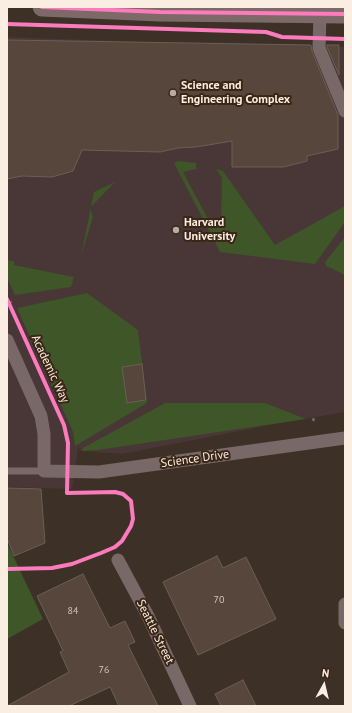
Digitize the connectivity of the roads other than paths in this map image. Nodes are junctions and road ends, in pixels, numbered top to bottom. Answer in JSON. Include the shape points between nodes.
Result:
{"nodes":[{"id":1,"x":42,"y":7,"type":"edge"},
{"id":2,"x":320,"y":14,"type":"junction"},
{"id":3,"x":345,"y":14,"type":"edge"},
{"id":4,"x":345,"y":112,"type":"edge"},
{"id":5,"x":7,"y":340,"type":"edge"},
{"id":6,"x":345,"y":438,"type":"edge"},
{"id":7,"x":7,"y":471,"type":"edge"},
{"id":8,"x":44,"y":471,"type":"junction"},
{"id":9,"x":118,"y":560,"type":"dead end"},
{"id":10,"x":345,"y":604,"type":"edge"},
{"id":11,"x":345,"y":623,"type":"edge"},
{"id":12,"x":190,"y":706,"type":"edge"}],
"edges":[{"from":1,"to":2,"type":"main road","via":[[160,12]]},
{"from":2,"to":3,"type":"main road"},
{"from":2,"to":4,"type":"street","via":[[319,48]]},
{"from":5,"to":8,"type":"street","via":[[41,416],[44,434]]},
{"from":6,"to":8,"type":"street","name":"Science Drive","via":[[99,472]]},
{"from":7,"to":8,"type":"lane"},
{"from":9,"to":12,"type":"street","name":"Seattle Street","via":[[148,616]]},
{"from":10,"to":11,"type":"street"}]}
